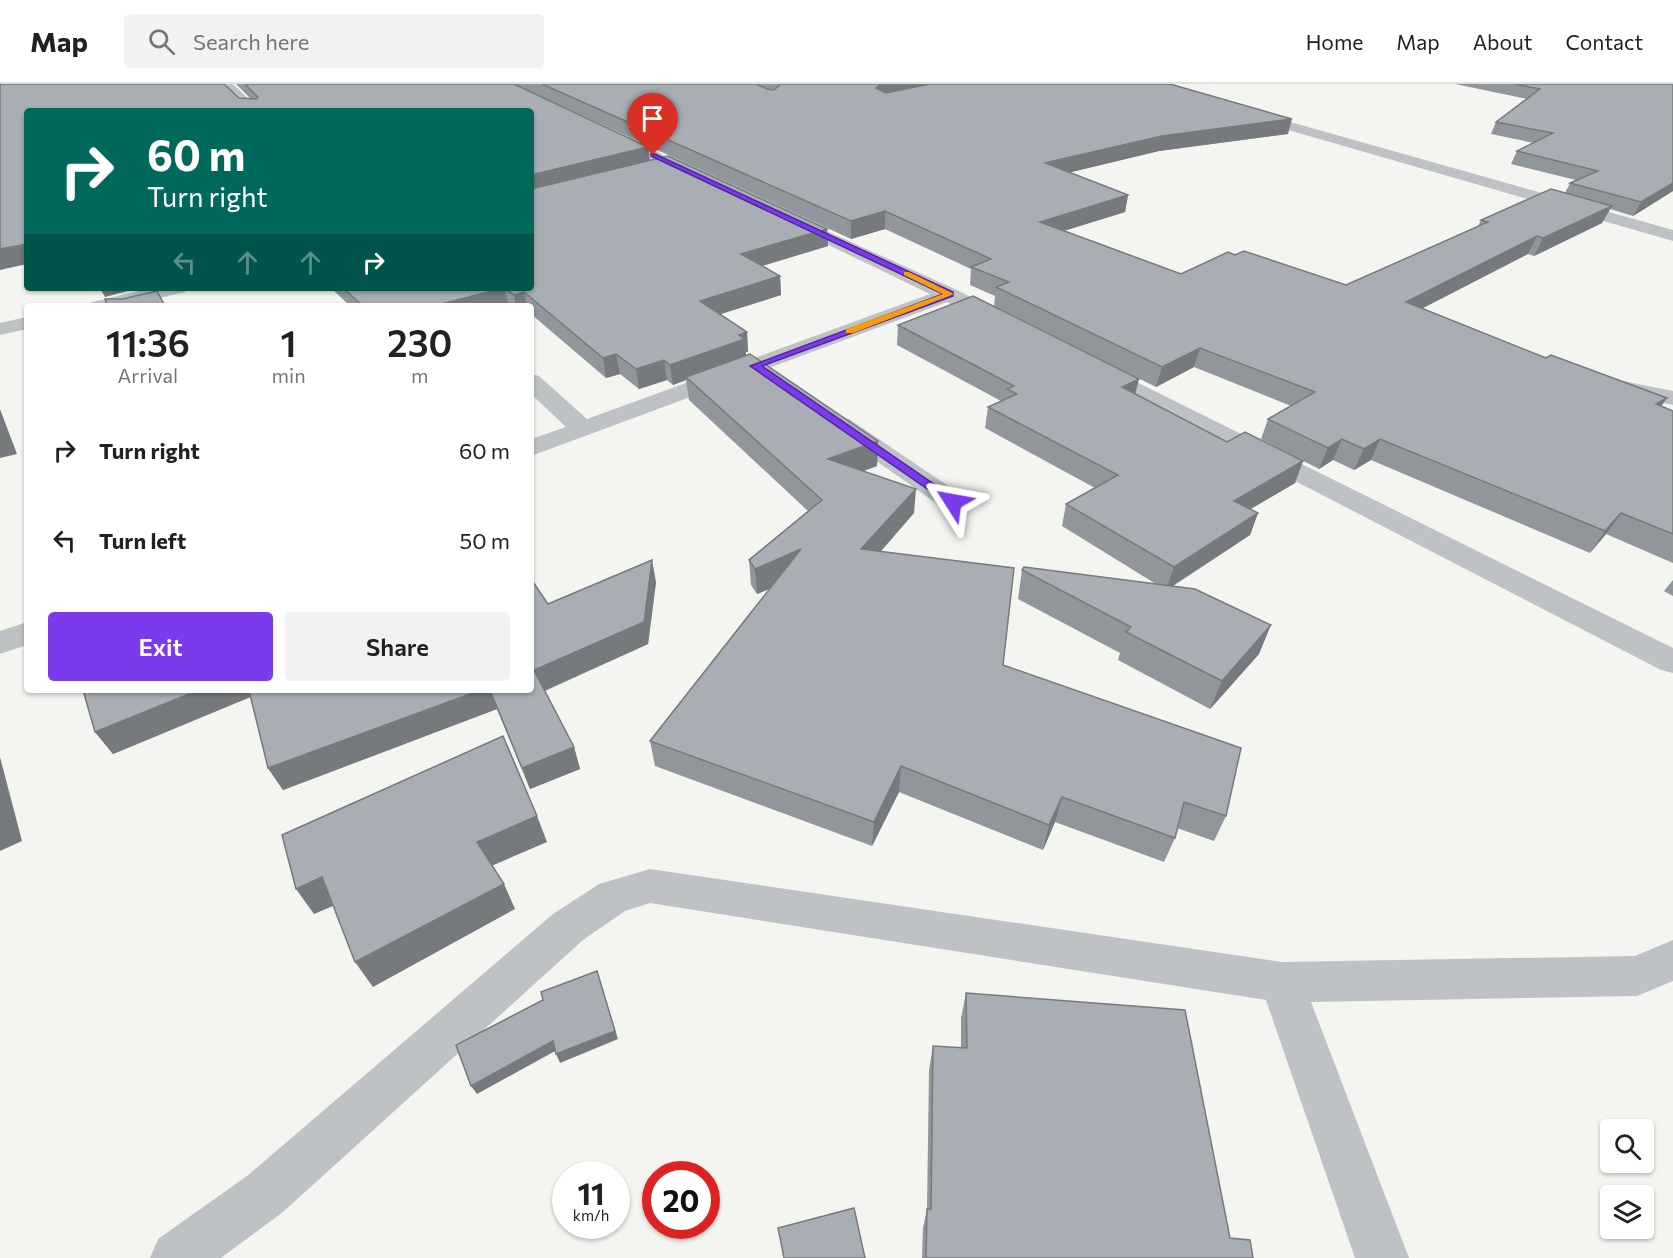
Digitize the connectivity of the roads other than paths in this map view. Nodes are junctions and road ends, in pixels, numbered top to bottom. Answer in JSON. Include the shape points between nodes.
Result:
{"nodes":[{"id":1,"x":225,"y":84,"type":"edge"},
{"id":2,"x":251,"y":108,"type":"edge"},
{"id":3,"x":1237,"y":110,"type":"edge"},
{"id":4,"x":587,"y":125,"type":"edge"},
{"id":5,"x":673,"y":164,"type":"junction"},
{"id":6,"x":650,"y":170,"type":"edge"},
{"id":7,"x":714,"y":184,"type":"edge"},
{"id":8,"x":766,"y":208,"type":"edge"},
{"id":9,"x":1673,"y":236,"type":"edge"},
{"id":10,"x":165,"y":291,"type":"edge"},
{"id":11,"x":950,"y":294,"type":"junction"},
{"id":12,"x":112,"y":303,"type":"edge"},
{"id":13,"x":24,"y":324,"type":"edge"},
{"id":14,"x":0,"y":329,"type":"edge"},
{"id":15,"x":1021,"y":330,"type":"edge"},
{"id":16,"x":1082,"y":362,"type":"edge"},
{"id":17,"x":1602,"y":383,"type":"edge"},
{"id":18,"x":534,"y":384,"type":"edge"},
{"id":19,"x":1673,"y":398,"type":"edge"},
{"id":20,"x":821,"y":411,"type":"edge"},
{"id":21,"x":583,"y":429,"type":"junction"},
{"id":22,"x":534,"y":447,"type":"edge"},
{"id":23,"x":953,"y":502,"type":"dead end"},
{"id":24,"x":24,"y":634,"type":"edge"},
{"id":25,"x":0,"y":643,"type":"edge"},
{"id":26,"x":1673,"y":662,"type":"edge"},
{"id":27,"x":1673,"y":960,"type":"edge"},
{"id":28,"x":1282,"y":982,"type":"junction"},
{"id":29,"x":177,"y":1258,"type":"edge"},
{"id":30,"x":1382,"y":1258,"type":"edge"}],
"edges":[{"from":1,"to":2,"type":"street"},
{"from":3,"to":9,"type":"street"},
{"from":4,"to":5,"type":"street"},
{"from":5,"to":6,"type":"street"},
{"from":5,"to":7,"type":"street"},
{"from":8,"to":11,"type":"street"},
{"from":10,"to":12,"type":"street"},
{"from":11,"to":15,"type":"street"},
{"from":11,"to":21,"type":"street","via":[[764,372]]},
{"from":13,"to":14,"type":"street"},
{"from":16,"to":26,"type":"street"},
{"from":17,"to":19,"type":"street"},
{"from":18,"to":21,"type":"street"},
{"from":20,"to":23,"type":"street"},
{"from":21,"to":22,"type":"street"},
{"from":24,"to":25,"type":"street"},
{"from":27,"to":28,"type":"street","via":[[1636,976]]},
{"from":28,"to":29,"type":"street","via":[[650,886],[613,897],[568,927],[266,1194]]},
{"from":28,"to":30,"type":"street"}]}
